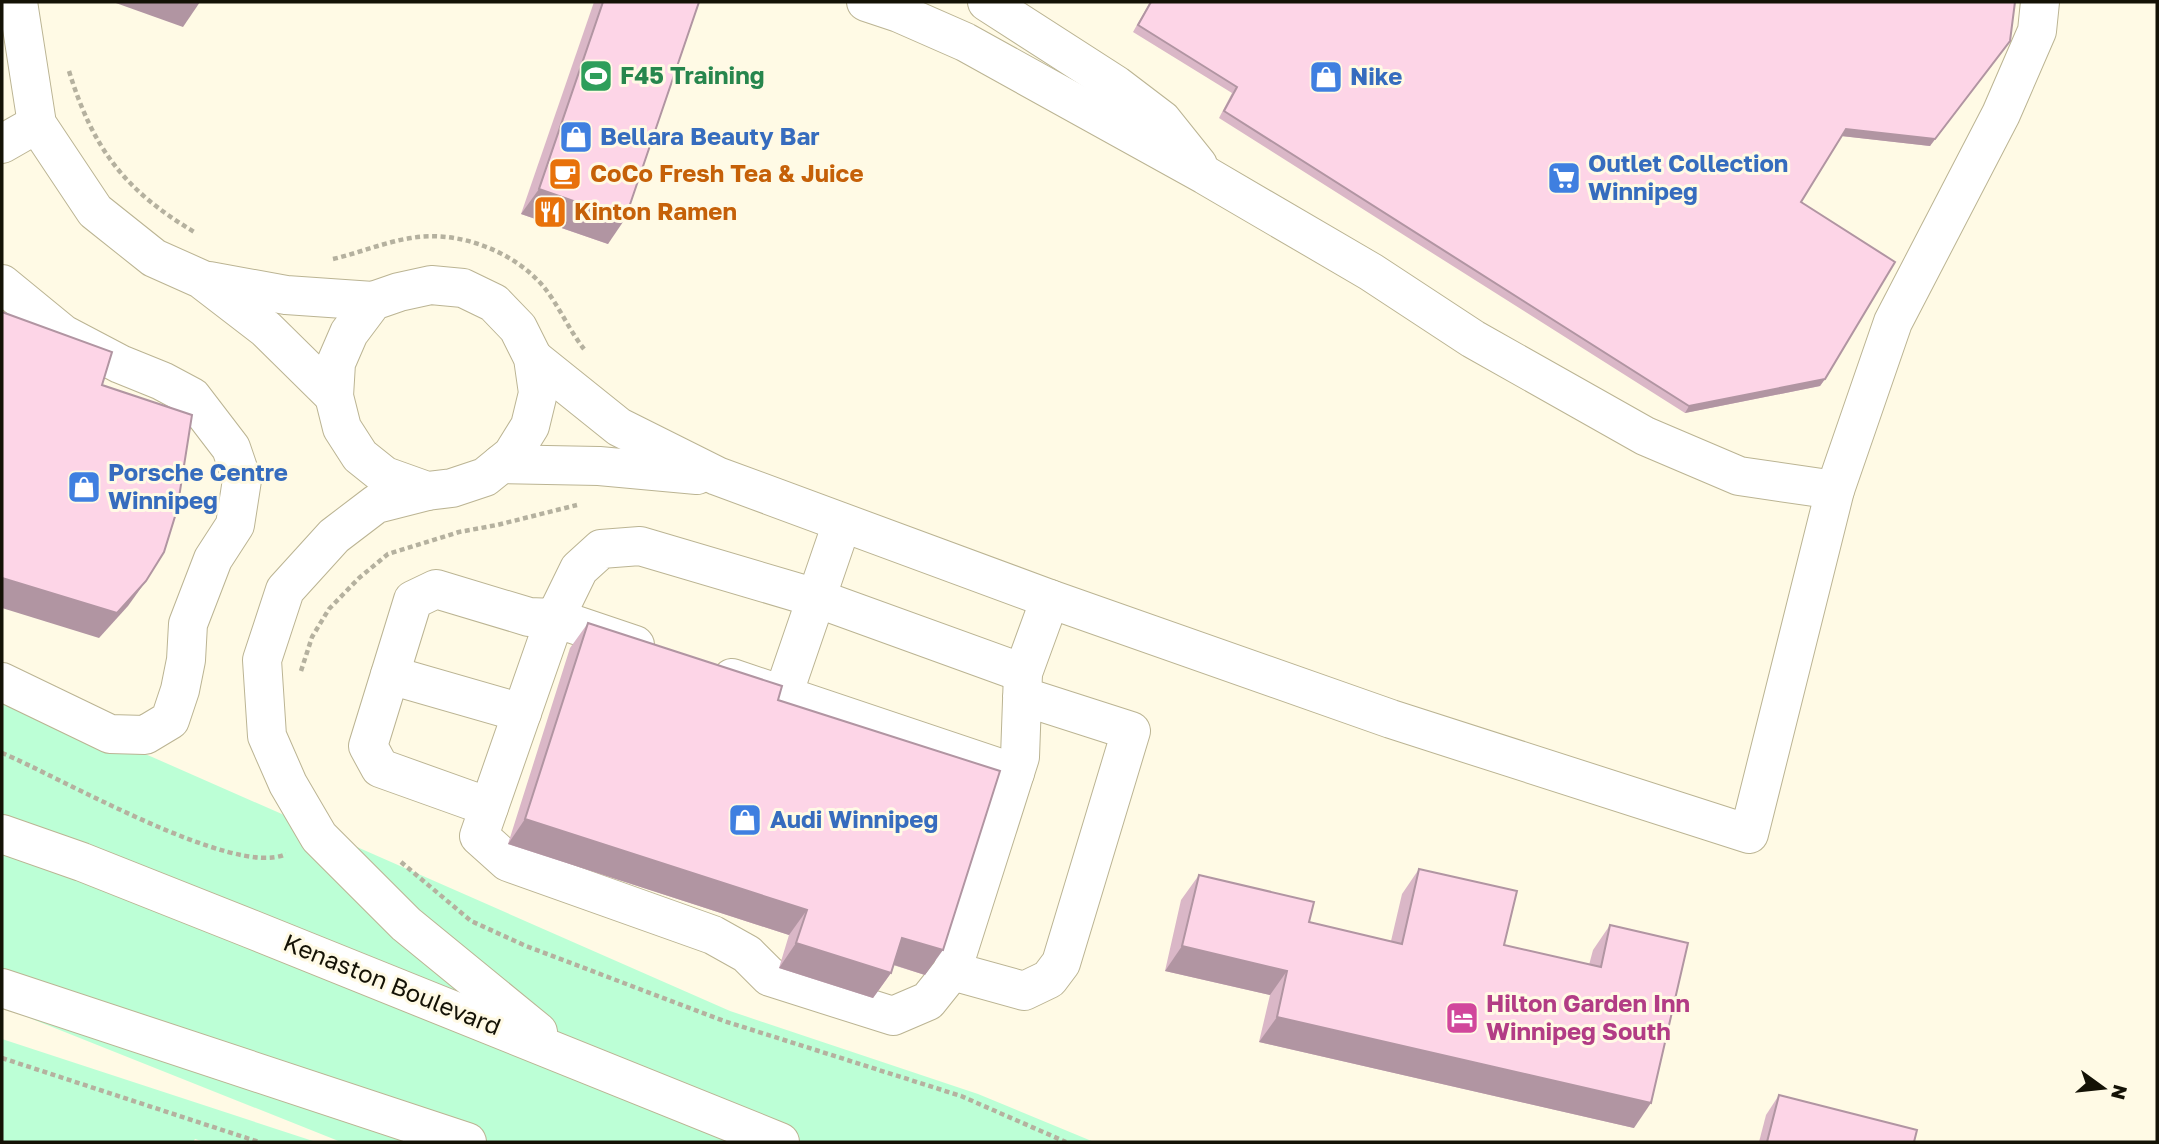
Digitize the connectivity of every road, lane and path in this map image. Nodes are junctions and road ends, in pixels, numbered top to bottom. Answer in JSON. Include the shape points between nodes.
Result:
{"nodes":[{"id":1,"x":18,"y":2,"type":"edge"},
{"id":2,"x":866,"y":2,"type":"edge"},
{"id":3,"x":2040,"y":2,"type":"edge"},
{"id":4,"x":999,"y":5,"type":"edge"},
{"id":5,"x":982,"y":52,"type":"junction"},
{"id":6,"x":67,"y":65,"type":"dead end"},
{"id":7,"x":37,"y":124,"type":"junction"},
{"id":8,"x":2,"y":144,"type":"edge"},
{"id":9,"x":1205,"y":175,"type":"junction"},
{"id":10,"x":206,"y":237,"type":"dead end"},
{"id":11,"x":327,"y":260,"type":"dead end"},
{"id":12,"x":201,"y":279,"type":"junction"},
{"id":13,"x":2,"y":284,"type":"edge"},
{"id":14,"x":373,"y":301,"type":"junction"},
{"id":15,"x":589,"y":355,"type":"dead end"},
{"id":16,"x":533,"y":358,"type":"junction"},
{"id":17,"x":334,"y":396,"type":"junction"},
{"id":18,"x":501,"y":464,"type":"junction"},
{"id":19,"x":717,"y":477,"type":"junction"},
{"id":20,"x":1835,"y":490,"type":"junction"},
{"id":21,"x":426,"y":491,"type":"junction"},
{"id":22,"x":842,"y":523,"type":"junction"},
{"id":23,"x":816,"y":598,"type":"junction"},
{"id":24,"x":1051,"y":598,"type":"junction"},
{"id":25,"x":555,"y":618,"type":"junction"},
{"id":26,"x":390,"y":674,"type":"junction"},
{"id":27,"x":2,"y":682,"type":"edge"},
{"id":28,"x":1022,"y":685,"type":"junction"},
{"id":29,"x":783,"y":695,"type":"junction"},
{"id":30,"x":522,"y":713,"type":"junction"},
{"id":31,"x":2,"y":753,"type":"edge"},
{"id":32,"x":1015,"y":773,"type":"junction"},
{"id":33,"x":489,"y":807,"type":"junction"},
{"id":34,"x":2,"y":834,"type":"edge"},
{"id":35,"x":319,"y":837,"type":"junction"},
{"id":36,"x":391,"y":854,"type":"dead end"},
{"id":37,"x":953,"y":971,"type":"junction"},
{"id":38,"x":2,"y":988,"type":"edge"},
{"id":39,"x":567,"y":1055,"type":"junction"},
{"id":40,"x":2,"y":1058,"type":"edge"},
{"id":41,"x":259,"y":1142,"type":"edge"},
{"id":42,"x":467,"y":1142,"type":"edge"},
{"id":43,"x":780,"y":1142,"type":"edge"},
{"id":44,"x":1066,"y":1142,"type":"edge"}],
"edges":[{"from":1,"to":7,"type":"main road"},
{"from":2,"to":5,"type":"main road"},
{"from":3,"to":20,"type":"main road","via":[[2037,31],[2001,114],[1893,322]]},
{"from":4,"to":5,"type":"main road"},
{"from":4,"to":9,"type":"main road","via":[[1162,120]]},
{"from":5,"to":9,"type":"main road"},
{"from":6,"to":10,"type":"path","via":[[96,138],[121,176],[148,200]]},
{"from":7,"to":8,"type":"main road"},
{"from":7,"to":12,"type":"main road","via":[[95,211],[155,258]]},
{"from":9,"to":20,"type":"main road","via":[[1371,272],[1473,339],[1645,436],[1739,475]]},
{"from":11,"to":15,"type":"path","via":[[412,237],[452,237],[485,246],[543,286]]},
{"from":12,"to":14,"type":"main road","via":[[286,295]]},
{"from":12,"to":17,"type":"main road","via":[[269,332]]},
{"from":13,"to":27,"type":"main road","via":[[63,334],[192,397],[231,447],[242,480],[235,525],[213,559],[188,624],[182,680],[170,720],[145,735],[110,734]]},
{"from":14,"to":16,"type":"main road","via":[[431,285],[463,288],[495,303],[519,328]]},
{"from":14,"to":17,"type":"main road","via":[[349,333],[336,363]]},
{"from":16,"to":18,"type":"main road","via":[[538,393],[530,426]]},
{"from":16,"to":19,"type":"main road","via":[[619,427]]},
{"from":17,"to":21,"type":"main road","via":[[342,428],[360,456],[385,476]]},
{"from":18,"to":19,"type":"main road","via":[[598,466]]},
{"from":18,"to":21,"type":"main road","via":[[485,477]]},
{"from":19,"to":22,"type":"main road"},
{"from":20,"to":24,"type":"main road","via":[[1749,834],[1391,719]]},
{"from":21,"to":35,"type":"main road","via":[[376,504],[334,536],[285,590],[262,660],[267,736]]},
{"from":22,"to":23,"type":"main road"},
{"from":22,"to":24,"type":"main road"},
{"from":23,"to":25,"type":"main road","via":[[640,546],[601,549],[579,569]]},
{"from":23,"to":28,"type":"main road"},
{"from":23,"to":29,"type":"main road"},
{"from":24,"to":28,"type":"main road"},
{"from":25,"to":26,"type":"main road","via":[[529,617],[436,589],[413,600]]},
{"from":25,"to":29,"type":"main road"},
{"from":25,"to":30,"type":"main road"},
{"from":26,"to":30,"type":"main road"},
{"from":26,"to":33,"type":"main road","via":[[368,746],[380,768]]},
{"from":28,"to":32,"type":"main road","via":[[1020,757]]},
{"from":28,"to":37,"type":"main road","via":[[1131,731],[1055,971],[1024,991]]},
{"from":29,"to":32,"type":"main road"},
{"from":30,"to":33,"type":"main road"},
{"from":31,"to":35,"type":"path","via":[[131,816],[209,846],[259,859],[279,857]]},
{"from":32,"to":37,"type":"main road"},
{"from":33,"to":37,"type":"main road","via":[[479,836],[508,862],[713,935],[747,954],[770,977],[893,1016],[928,1001]]},
{"from":34,"to":39,"type":"main road","name":"Kenaston Boulevard"},
{"from":35,"to":39,"type":"main road","via":[[406,924]]},
{"from":36,"to":44,"type":"path","via":[[471,921],[526,946],[724,1021],[961,1096]]},
{"from":38,"to":42,"type":"main road"},
{"from":39,"to":43,"type":"main road","name":"Kenaston Boulevard"},
{"from":40,"to":41,"type":"path"}]}
